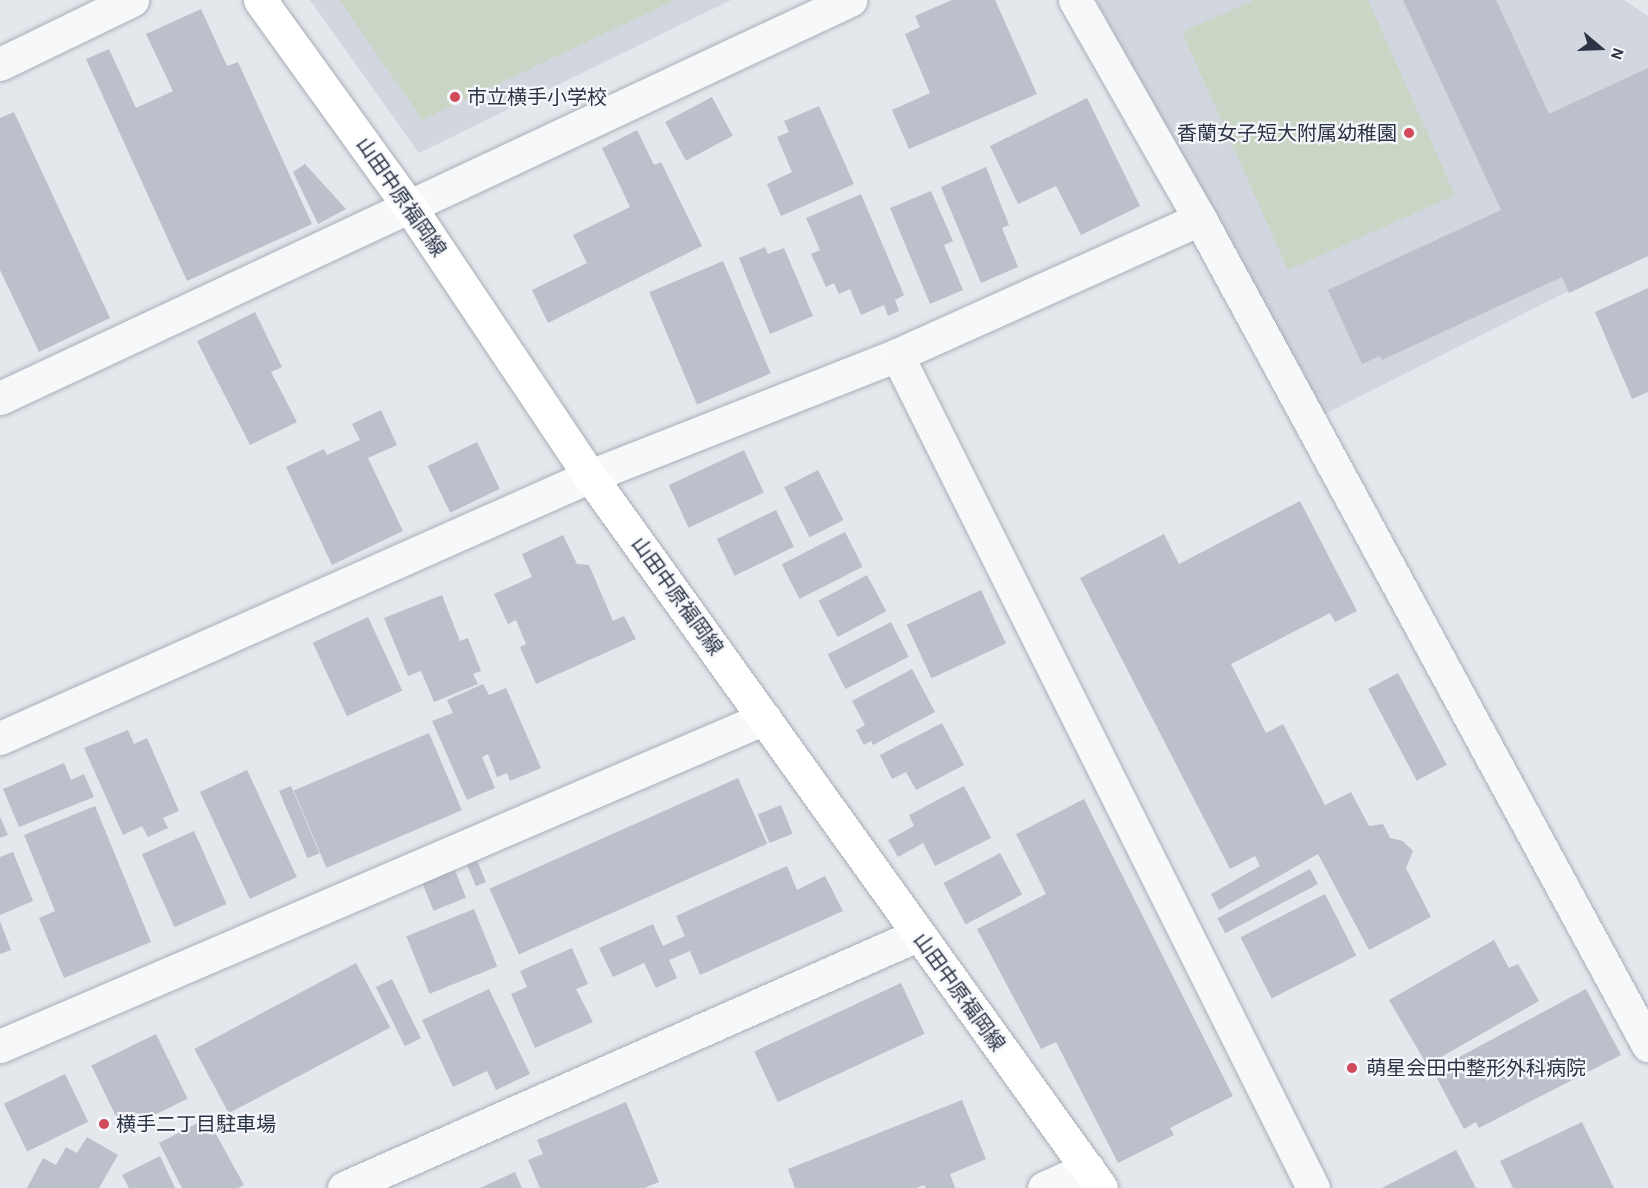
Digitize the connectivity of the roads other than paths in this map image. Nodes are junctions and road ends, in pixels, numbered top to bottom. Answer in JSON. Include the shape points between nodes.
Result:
{"nodes":[{"id":1,"x":132,"y":0,"type":"edge"},
{"id":2,"x":260,"y":0,"type":"edge"},
{"id":3,"x":849,"y":0,"type":"edge"},
{"id":4,"x":1075,"y":0,"type":"edge"},
{"id":5,"x":0,"y":64,"type":"edge"},
{"id":6,"x":411,"y":208,"type":"junction"},
{"id":7,"x":1200,"y":219,"type":"junction"},
{"id":8,"x":897,"y":355,"type":"junction"},
{"id":9,"x":0,"y":398,"type":"edge"},
{"id":10,"x":590,"y":476,"type":"junction"},
{"id":11,"x":765,"y":718,"type":"junction"},
{"id":12,"x":0,"y":738,"type":"edge"},
{"id":13,"x":917,"y":935,"type":"junction"},
{"id":14,"x":1648,"y":1045,"type":"edge"},
{"id":15,"x":0,"y":1046,"type":"edge"},
{"id":16,"x":1095,"y":1178,"type":"edge"},
{"id":17,"x":344,"y":1188,"type":"edge"},
{"id":18,"x":1044,"y":1188,"type":"edge"},
{"id":19,"x":1313,"y":1188,"type":"edge"}],
"edges":[{"from":1,"to":5,"type":"street"},
{"from":2,"to":6,"type":"main road","name":"山田中原福岡線"},
{"from":3,"to":6,"type":"street"},
{"from":4,"to":7,"type":"street"},
{"from":6,"to":9,"type":"street"},
{"from":6,"to":10,"type":"main road","name":"山田中原福岡線"},
{"from":7,"to":8,"type":"street"},
{"from":7,"to":14,"type":"street"},
{"from":8,"to":10,"type":"street"},
{"from":8,"to":19,"type":"street"},
{"from":10,"to":11,"type":"main road","name":"山田中原福岡線"},
{"from":10,"to":12,"type":"street"},
{"from":11,"to":13,"type":"main road","name":"山田中原福岡線"},
{"from":11,"to":15,"type":"street"},
{"from":13,"to":16,"type":"main road","name":"山田中原福岡線"},
{"from":13,"to":17,"type":"street"},
{"from":16,"to":18,"type":"street"}]}
